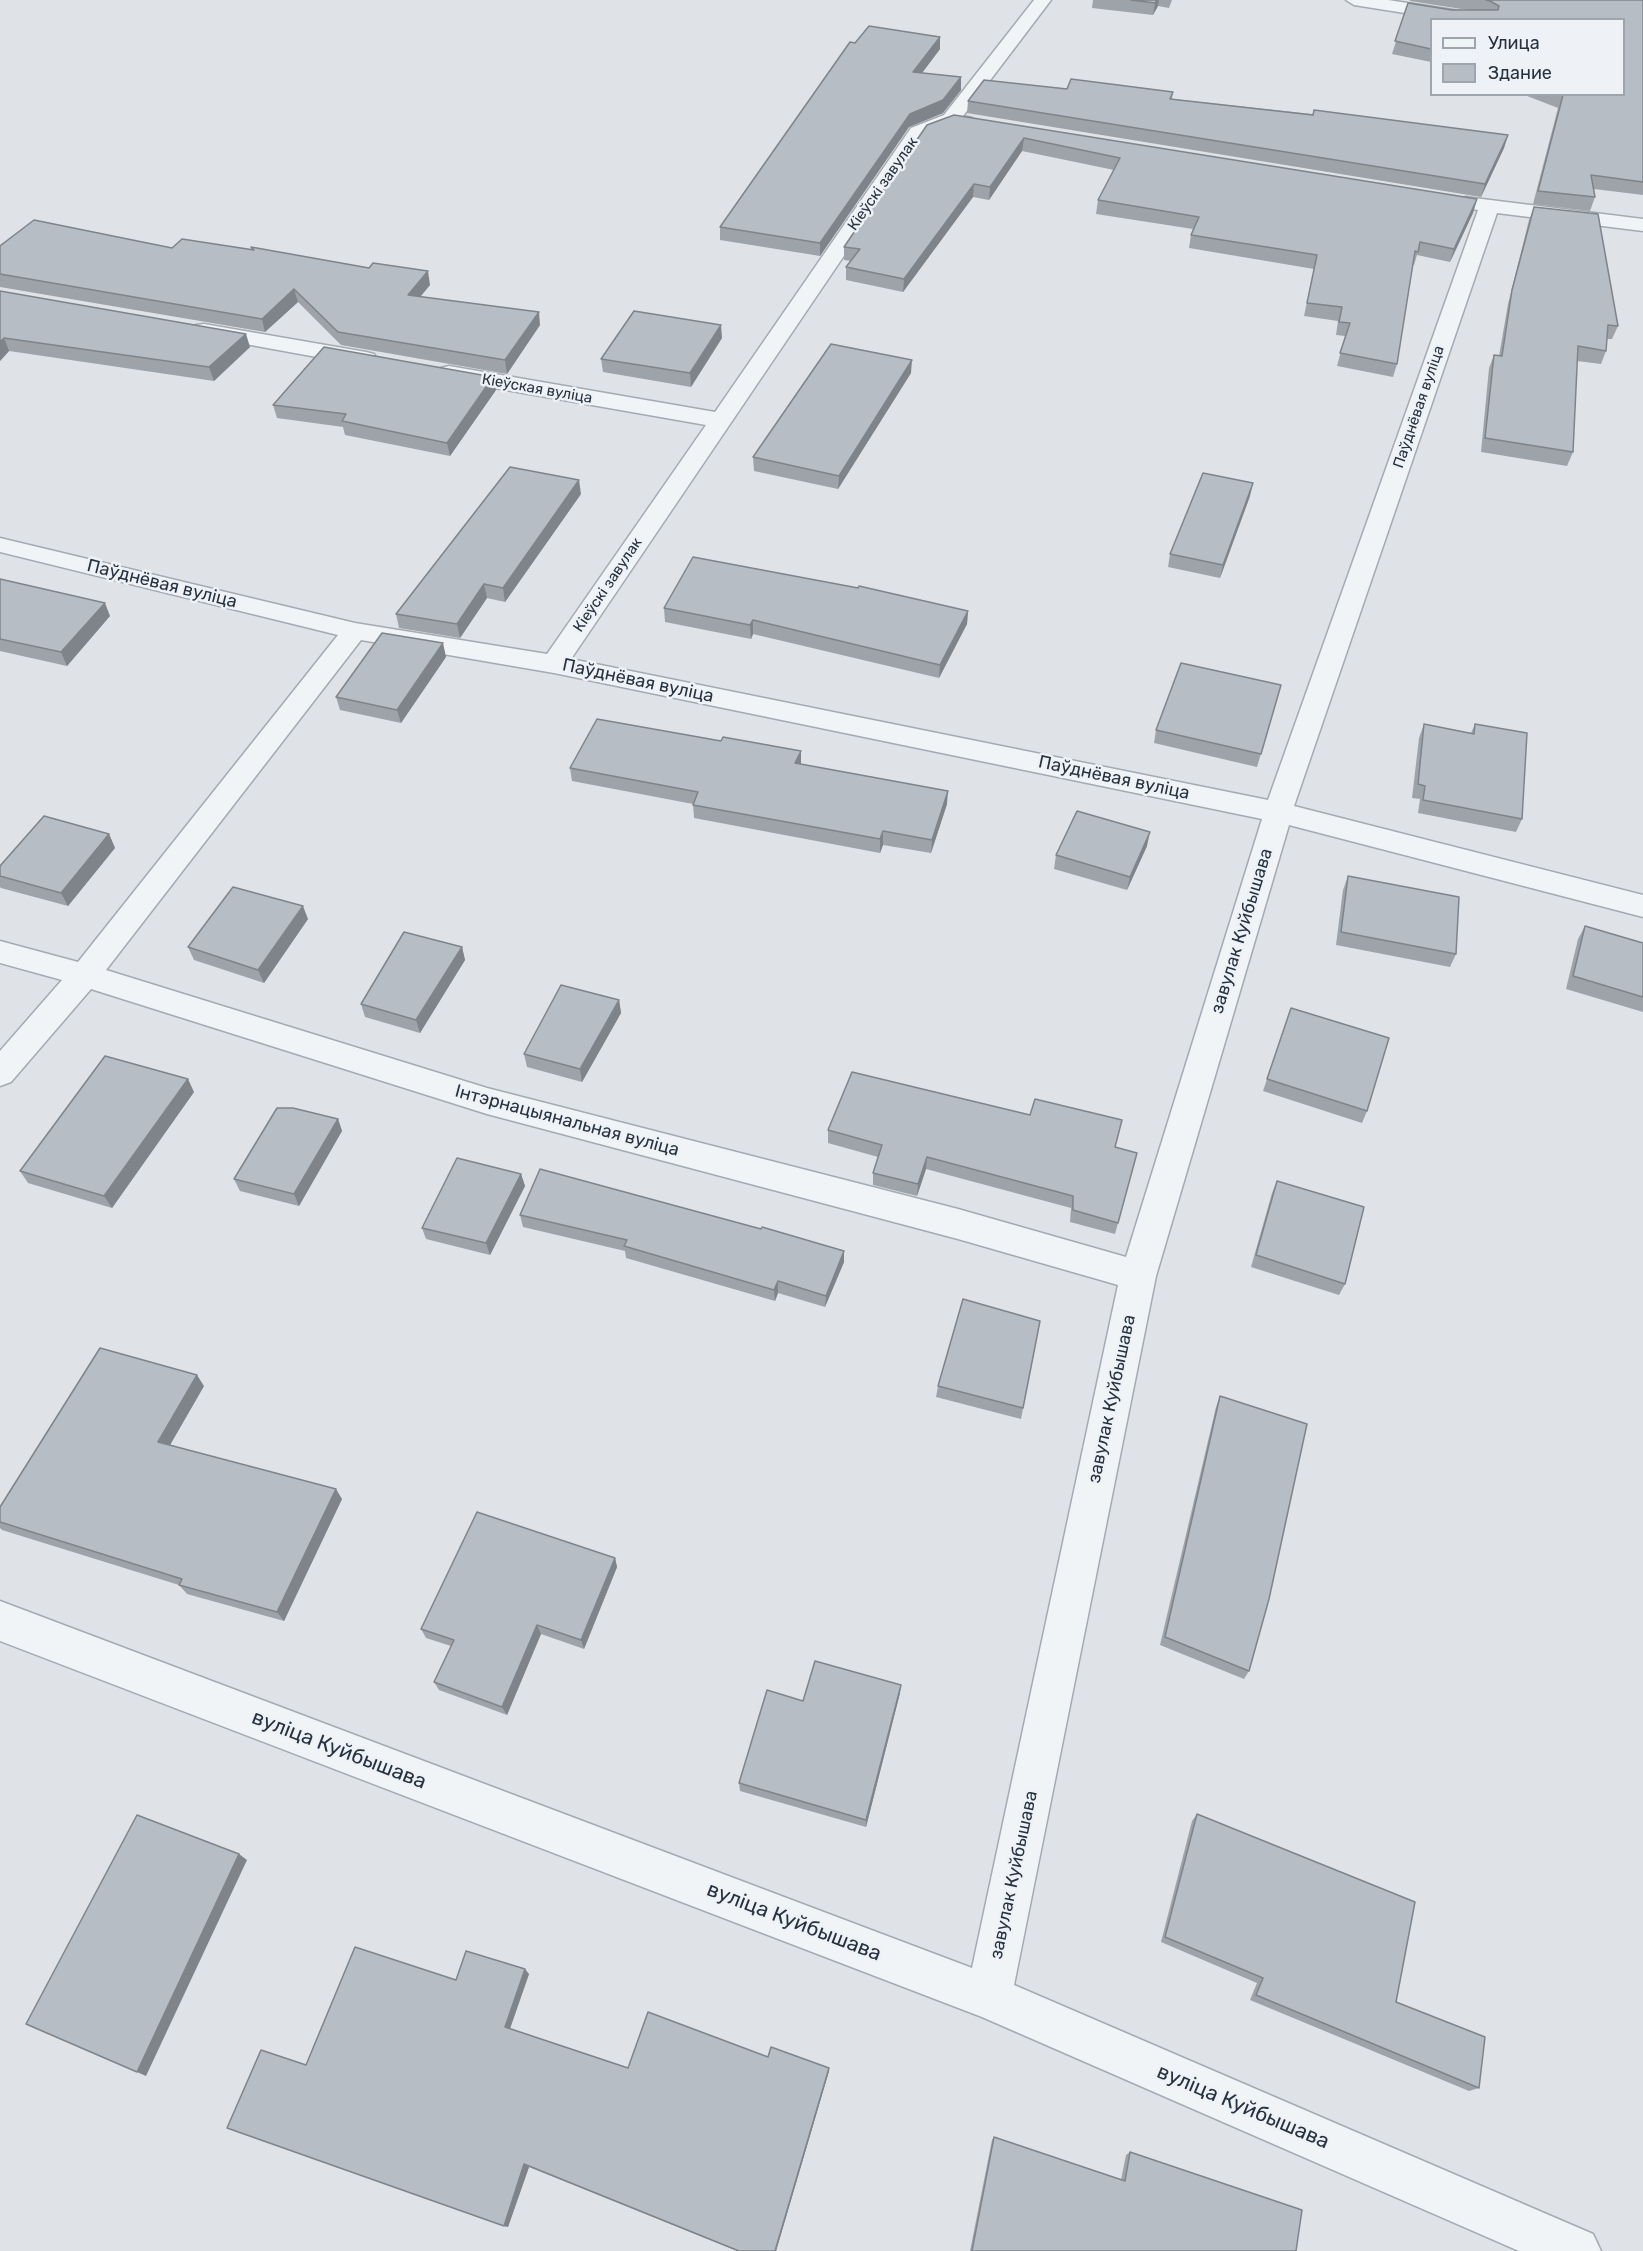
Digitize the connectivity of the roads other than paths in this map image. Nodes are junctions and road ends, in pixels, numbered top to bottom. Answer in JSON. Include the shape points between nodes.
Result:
{"nodes":[{"id":1,"x":1042,"y":0,"type":"edge"},
{"id":2,"x":1354,"y":0,"type":"edge"},
{"id":3,"x":1473,"y":18,"type":"edge"},
{"id":4,"x":951,"y":119,"type":"junction"},
{"id":5,"x":986,"y":125,"type":"edge"},
{"id":6,"x":1442,"y":199,"type":"edge"},
{"id":7,"x":1489,"y":207,"type":"junction"},
{"id":8,"x":1643,"y":225,"type":"edge"},
{"id":9,"x":189,"y":328,"type":"edge"},
{"id":10,"x":389,"y":363,"type":"edge"},
{"id":11,"x":424,"y":369,"type":"edge"},
{"id":12,"x":719,"y":420,"type":"junction"},
{"id":13,"x":0,"y":545,"type":"edge"},
{"id":14,"x":355,"y":631,"type":"junction"},
{"id":15,"x":554,"y":664,"type":"junction"},
{"id":16,"x":1278,"y":812,"type":"junction"},
{"id":17,"x":1643,"y":906,"type":"edge"},
{"id":18,"x":0,"y":952,"type":"edge"},
{"id":19,"x":85,"y":975,"type":"junction"},
{"id":20,"x":0,"y":1073,"type":"edge"},
{"id":21,"x":1138,"y":1276,"type":"junction"},
{"id":22,"x":0,"y":1621,"type":"edge"},
{"id":23,"x":989,"y":1997,"type":"junction"},
{"id":24,"x":1576,"y":2251,"type":"edge"}],
"edges":[{"from":1,"to":4,"type":"street"},
{"from":2,"to":3,"type":"street"},
{"from":4,"to":5,"type":"street"},
{"from":4,"to":12,"type":"street","name":"Кіеўскі завулак","via":[[918,132]]},
{"from":6,"to":7,"type":"street"},
{"from":7,"to":8,"type":"street"},
{"from":7,"to":16,"type":"street","name":"Паўднёвая вуліца"},
{"from":9,"to":10,"type":"street"},
{"from":11,"to":12,"type":"street","name":"Кіеўская вуліца"},
{"from":12,"to":15,"type":"street","name":"Кіеўскі завулак"},
{"from":13,"to":14,"type":"street","name":"Паўднёвая вуліца"},
{"from":14,"to":15,"type":"street","name":"Паўднёвая вуліца"},
{"from":14,"to":19,"type":"street"},
{"from":15,"to":16,"type":"street","name":"Паўднёвая вуліца"},
{"from":16,"to":17,"type":"street","name":"Паўднёвая вуліца"},
{"from":16,"to":21,"type":"street","name":"завулак Куйбышава"},
{"from":18,"to":19,"type":"street","name":"Інтэрнацыянальная вуліца"},
{"from":19,"to":20,"type":"street"},
{"from":19,"to":21,"type":"street","name":"Інтэрнацыянальная вуліца","via":[[487,1101],[958,1224]]},
{"from":21,"to":23,"type":"street","name":"завулак Куйбышава"},
{"from":22,"to":23,"type":"street","name":"вуліца Куйбышава"},
{"from":23,"to":24,"type":"street","name":"вуліца Куйбышава"}]}
